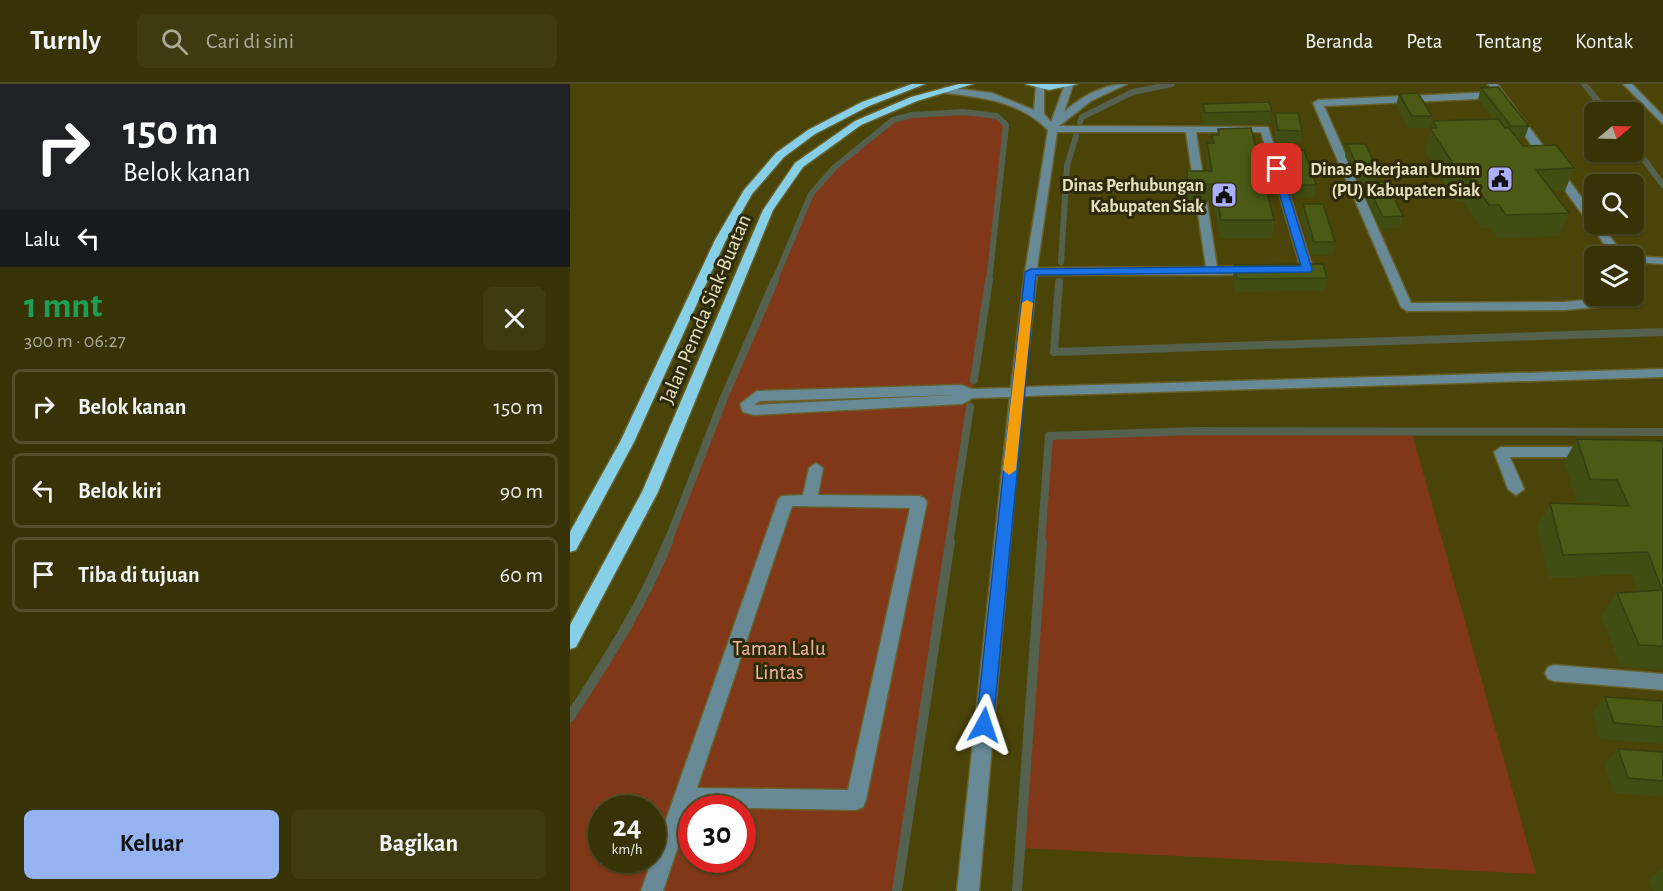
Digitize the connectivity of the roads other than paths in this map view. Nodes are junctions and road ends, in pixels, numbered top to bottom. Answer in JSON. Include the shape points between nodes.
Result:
{"nodes":[{"id":1,"x":921,"y":84,"type":"edge"},
{"id":2,"x":969,"y":84,"type":"edge"},
{"id":3,"x":1123,"y":84,"type":"edge"},
{"id":4,"x":1492,"y":84,"type":"edge"},
{"id":5,"x":1627,"y":84,"type":"edge"},
{"id":6,"x":1034,"y":85,"type":"edge"},
{"id":7,"x":1072,"y":85,"type":"edge"},
{"id":8,"x":945,"y":90,"type":"junction"},
{"id":9,"x":1500,"y":95,"type":"junction"},
{"id":10,"x":1658,"y":110,"type":"edge"},
{"id":11,"x":1040,"y":115,"type":"junction"},
{"id":12,"x":1663,"y":121,"type":"edge"},
{"id":13,"x":1053,"y":129,"type":"junction"},
{"id":14,"x":1191,"y":129,"type":"junction"},
{"id":15,"x":1584,"y":207,"type":"edge"},
{"id":16,"x":1644,"y":260,"type":"edge"},
{"id":17,"x":1663,"y":261,"type":"edge"},
{"id":18,"x":1260,"y":270,"type":"edge"},
{"id":19,"x":1283,"y":270,"type":"edge"},
{"id":20,"x":1212,"y":271,"type":"junction"},
{"id":21,"x":1031,"y":272,"type":"junction"},
{"id":22,"x":1584,"y":304,"type":"edge"},
{"id":23,"x":1663,"y":373,"type":"edge"},
{"id":24,"x":1017,"y":392,"type":"junction"},
{"id":25,"x":970,"y":394,"type":"junction"},
{"id":26,"x":1605,"y":452,"type":"edge"},
{"id":27,"x":816,"y":468,"type":"dead end"},
{"id":28,"x":1516,"y":489,"type":"dead end"},
{"id":29,"x":809,"y":500,"type":"junction"},
{"id":30,"x":570,"y":546,"type":"edge"},
{"id":31,"x":570,"y":642,"type":"edge"},
{"id":32,"x":1554,"y":672,"type":"dead end"},
{"id":33,"x":1663,"y":682,"type":"edge"},
{"id":34,"x":685,"y":795,"type":"edge"},
{"id":35,"x":756,"y":798,"type":"edge"},
{"id":36,"x":678,"y":815,"type":"edge"},
{"id":37,"x":652,"y":891,"type":"edge"},
{"id":38,"x":968,"y":891,"type":"edge"}],
"edges":[{"from":1,"to":30,"type":"main road","name":"Jalan Pemda Siak-Buatan","via":[[811,133],[779,156],[756,182],[725,230],[601,496]]},
{"from":2,"to":8,"type":"main road","name":"Jalan Pemda Siak-Buatan"},
{"from":3,"to":13,"type":"street","via":[[1071,109]]},
{"from":4,"to":9,"type":"street"},
{"from":5,"to":10,"type":"street"},
{"from":6,"to":7,"type":"main road"},
{"from":6,"to":11,"type":"street"},
{"from":7,"to":13,"type":"street"},
{"from":8,"to":11,"type":"street","via":[[989,95]]},
{"from":8,"to":31,"type":"main road","name":"Jalan Pemda Siak-Buatan","via":[[878,114],[837,136],[799,165],[768,210],[650,492]]},
{"from":9,"to":15,"type":"street"},
{"from":9,"to":22,"type":"street","via":[[1318,103],[1407,307]]},
{"from":10,"to":12,"type":"street"},
{"from":11,"to":13,"type":"street"},
{"from":13,"to":14,"type":"street"},
{"from":13,"to":21,"type":"street"},
{"from":14,"to":19,"type":"street","via":[[1265,129],[1307,269]]},
{"from":14,"to":20,"type":"street"},
{"from":16,"to":17,"type":"street"},
{"from":18,"to":20,"type":"street"},
{"from":20,"to":21,"type":"street"},
{"from":21,"to":24,"type":"street"},
{"from":23,"to":24,"type":"street"},
{"from":24,"to":25,"type":"street"},
{"from":24,"to":38,"type":"street"},
{"from":25,"to":25,"type":"street","via":[[962,399],[753,410],[747,404],[757,396],[962,390]]},
{"from":26,"to":28,"type":"street","via":[[1501,452]]},
{"from":27,"to":29,"type":"street"},
{"from":29,"to":34,"type":"street","via":[[786,500]]},
{"from":29,"to":35,"type":"street","via":[[919,501],[856,800]]},
{"from":32,"to":33,"type":"street"},
{"from":36,"to":37,"type":"street"}]}
